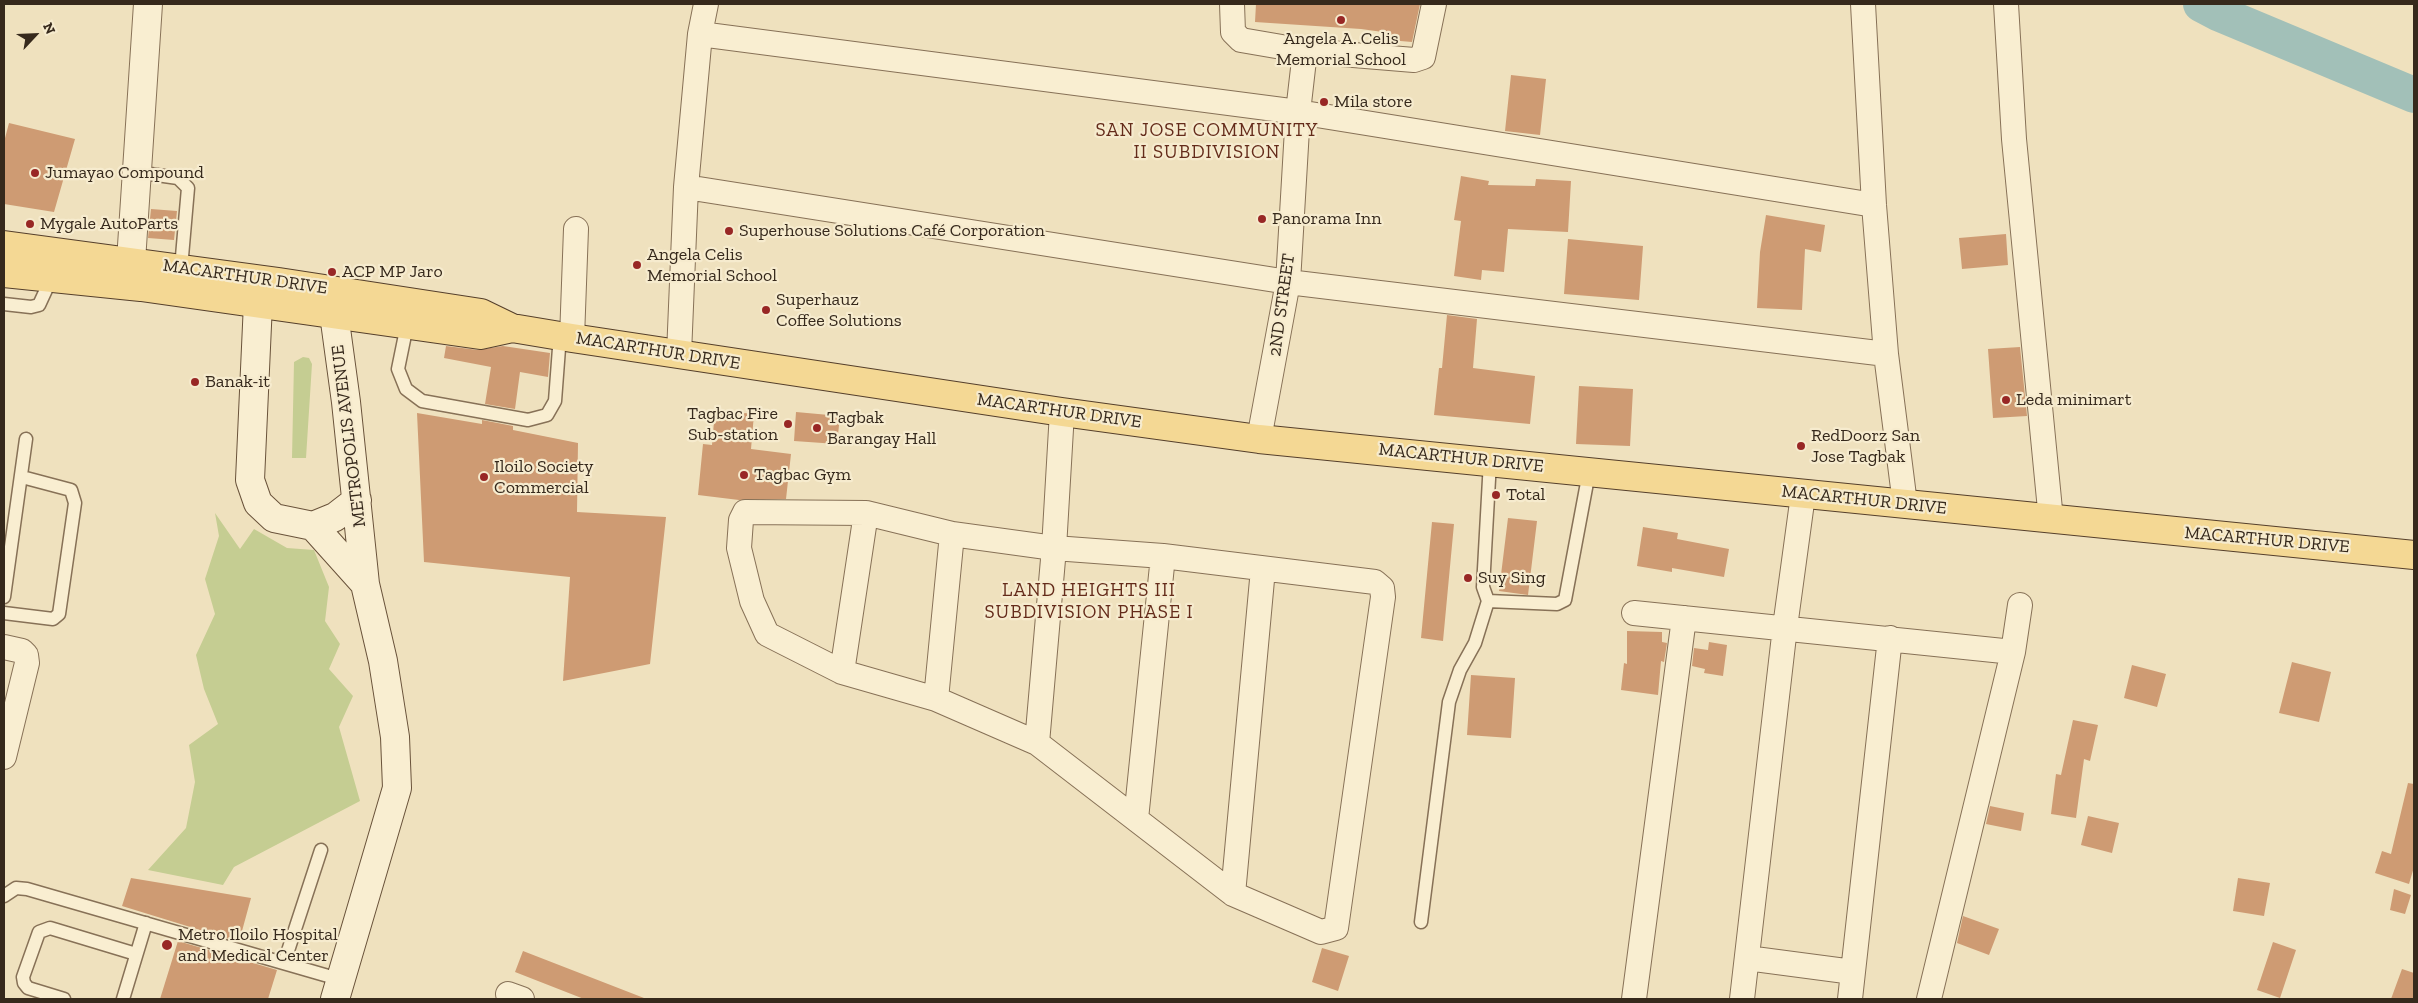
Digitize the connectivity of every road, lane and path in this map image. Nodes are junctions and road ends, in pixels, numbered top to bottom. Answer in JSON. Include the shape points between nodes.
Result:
{"nodes":[{"id":1,"x":148,"y":4,"type":"edge"},
{"id":2,"x":706,"y":4,"type":"edge"},
{"id":3,"x":1232,"y":4,"type":"edge"},
{"id":4,"x":1434,"y":4,"type":"edge"},
{"id":5,"x":1863,"y":4,"type":"edge"},
{"id":6,"x":2006,"y":4,"type":"edge"},
{"id":7,"x":700,"y":34,"type":"junction"},
{"id":8,"x":1305,"y":51,"type":"junction"},
{"id":9,"x":1298,"y":112,"type":"junction"},
{"id":10,"x":136,"y":172,"type":"junction"},
{"id":11,"x":686,"y":187,"type":"junction"},
{"id":12,"x":1874,"y":205,"type":"junction"},
{"id":13,"x":576,"y":229,"type":"dead end"},
{"id":14,"x":4,"y":245,"type":"edge"},
{"id":15,"x":131,"y":261,"type":"junction"},
{"id":16,"x":181,"y":268,"type":"junction"},
{"id":17,"x":4,"y":273,"type":"edge"},
{"id":18,"x":51,"y":279,"type":"junction"},
{"id":19,"x":279,"y":282,"type":"junction"},
{"id":20,"x":1288,"y":282,"type":"junction"},
{"id":21,"x":331,"y":302,"type":"junction"},
{"id":22,"x":4,"y":304,"type":"edge"},
{"id":23,"x":258,"y":304,"type":"junction"},
{"id":24,"x":407,"y":325,"type":"junction"},
{"id":25,"x":512,"y":328,"type":"junction"},
{"id":26,"x":566,"y":336,"type":"junction"},
{"id":27,"x":679,"y":354,"type":"junction"},
{"id":28,"x":1886,"y":354,"type":"junction"},
{"id":29,"x":1062,"y":412,"type":"junction"},
{"id":30,"x":26,"y":439,"type":"dead end"},
{"id":31,"x":1260,"y":439,"type":"junction"},
{"id":32,"x":1490,"y":461,"type":"junction"},
{"id":33,"x":1589,"y":472,"type":"junction"},
{"id":34,"x":22,"y":477,"type":"junction"},
{"id":35,"x":1803,"y":495,"type":"junction"},
{"id":36,"x":357,"y":500,"type":"junction"},
{"id":37,"x":1904,"y":504,"type":"junction"},
{"id":38,"x":866,"y":512,"type":"junction"},
{"id":39,"x":2051,"y":520,"type":"junction"},
{"id":40,"x":313,"y":526,"type":"junction"},
{"id":41,"x":952,"y":534,"type":"junction"},
{"id":42,"x":1054,"y":548,"type":"junction"},
{"id":43,"x":2414,"y":554,"type":"edge"},
{"id":44,"x":1163,"y":556,"type":"junction"},
{"id":45,"x":1263,"y":569,"type":"junction"},
{"id":46,"x":365,"y":584,"type":"junction"},
{"id":47,"x":4,"y":597,"type":"edge"},
{"id":48,"x":1488,"y":601,"type":"junction"},
{"id":49,"x":2020,"y":605,"type":"dead end"},
{"id":50,"x":1634,"y":613,"type":"dead end"},
{"id":51,"x":4,"y":614,"type":"edge"},
{"id":52,"x":1684,"y":618,"type":"junction"},
{"id":53,"x":1785,"y":627,"type":"junction"},
{"id":54,"x":1890,"y":638,"type":"junction"},
{"id":55,"x":4,"y":647,"type":"edge"},
{"id":56,"x":2013,"y":652,"type":"junction"},
{"id":57,"x":842,"y":672,"type":"junction"},
{"id":58,"x":936,"y":699,"type":"junction"},
{"id":59,"x":1037,"y":743,"type":"junction"},
{"id":60,"x":4,"y":757,"type":"edge"},
{"id":61,"x":1136,"y":819,"type":"junction"},
{"id":62,"x":321,"y":850,"type":"dead end"},
{"id":63,"x":1233,"y":894,"type":"junction"},
{"id":64,"x":4,"y":896,"type":"edge"},
{"id":65,"x":1421,"y":922,"type":"dead end"},
{"id":66,"x":146,"y":923,"type":"junction"},
{"id":67,"x":136,"y":954,"type":"junction"},
{"id":68,"x":1747,"y":958,"type":"junction"},
{"id":69,"x":284,"y":963,"type":"junction"},
{"id":70,"x":1854,"y":972,"type":"junction"},
{"id":71,"x":338,"y":989,"type":"edge"},
{"id":72,"x":64,"y":999,"type":"edge"},
{"id":73,"x":123,"y":999,"type":"edge"},
{"id":74,"x":1634,"y":999,"type":"edge"},
{"id":75,"x":1742,"y":999,"type":"edge"},
{"id":76,"x":1850,"y":999,"type":"edge"},
{"id":77,"x":1929,"y":999,"type":"edge"}],
"edges":[{"from":1,"to":10,"type":"main road"},
{"from":2,"to":7,"type":"street"},
{"from":3,"to":8,"type":"street","via":[[1233,32],[1241,40]]},
{"from":4,"to":8,"type":"street","via":[[1423,57],[1418,59]]},
{"from":5,"to":12,"type":"street"},
{"from":6,"to":39,"type":"street","via":[[2014,138]]},
{"from":7,"to":9,"type":"street"},
{"from":7,"to":11,"type":"street"},
{"from":8,"to":9,"type":"street","name":"2ND STREET"},
{"from":9,"to":12,"type":"street"},
{"from":9,"to":20,"type":"street","name":"2ND STREET"},
{"from":10,"to":15,"type":"main road"},
{"from":10,"to":16,"type":"lane","via":[[178,178],[188,188]]},
{"from":11,"to":20,"type":"street"},
{"from":11,"to":27,"type":"street"},
{"from":12,"to":28,"type":"street"},
{"from":13,"to":26,"type":"street"},
{"from":14,"to":15,"type":"main road","name":"MACARTHUR DRIVE"},
{"from":15,"to":16,"type":"main road","name":"MACARTHUR DRIVE"},
{"from":16,"to":19,"type":"main road","name":"MACARTHUR DRIVE"},
{"from":17,"to":18,"type":"main road","name":"MACARTHUR DRIVE"},
{"from":18,"to":22,"type":"lane","via":[[39,305]]},
{"from":18,"to":23,"type":"main road","name":"MACARTHUR DRIVE","via":[[140,287]]},
{"from":19,"to":21,"type":"main road","name":"MACARTHUR DRIVE"},
{"from":19,"to":23,"type":"main road"},
{"from":20,"to":28,"type":"street"},
{"from":20,"to":31,"type":"street","name":"2ND STREET"},
{"from":21,"to":23,"type":"main road","name":"MACARTHUR DRIVE"},
{"from":21,"to":24,"type":"main road","name":"MACARTHUR DRIVE"},
{"from":21,"to":25,"type":"main road","name":"MACARTHUR DRIVE","via":[[481,313]]},
{"from":21,"to":36,"type":"main road","name":"METROPOLIS AVENUE"},
{"from":23,"to":40,"type":"main road","via":[[250,480],[258,503],[274,518]]},
{"from":24,"to":25,"type":"main road","name":"MACARTHUR DRIVE","via":[[480,335]]},
{"from":24,"to":26,"type":"lane","via":[[398,369],[406,389],[422,401],[528,420],[547,415],[555,401]]},
{"from":25,"to":26,"type":"main road","name":"MACARTHUR DRIVE"},
{"from":26,"to":27,"type":"main road","name":"MACARTHUR DRIVE"},
{"from":27,"to":29,"type":"main road","name":"MACARTHUR DRIVE"},
{"from":28,"to":37,"type":"street"},
{"from":29,"to":31,"type":"main road","name":"MACARTHUR DRIVE"},
{"from":29,"to":42,"type":"street"},
{"from":30,"to":34,"type":"lane"},
{"from":31,"to":32,"type":"main road","name":"MACARTHUR DRIVE"},
{"from":32,"to":33,"type":"main road","name":"MACARTHUR DRIVE"},
{"from":32,"to":48,"type":"lane","via":[[1482,586]]},
{"from":33,"to":35,"type":"main road","name":"MACARTHUR DRIVE"},
{"from":33,"to":48,"type":"lane","via":[[1565,600],[1557,604]]},
{"from":34,"to":47,"type":"lane"},
{"from":34,"to":51,"type":"lane","via":[[71,490],[74,512],[60,614],[53,619]]},
{"from":35,"to":37,"type":"main road","name":"MACARTHUR DRIVE"},
{"from":35,"to":53,"type":"street"},
{"from":36,"to":40,"type":"main road","via":[[335,517]]},
{"from":36,"to":46,"type":"main road","name":"METROPOLIS AVENUE"},
{"from":37,"to":39,"type":"main road","name":"MACARTHUR DRIVE"},
{"from":38,"to":41,"type":"street"},
{"from":38,"to":57,"type":"street"},
{"from":38,"to":57,"type":"street","via":[[745,512],[741,520],[739,548],[752,601],[767,634]]},
{"from":39,"to":43,"type":"main road","name":"MACARTHUR DRIVE"},
{"from":40,"to":46,"type":"main road","name":"METROPOLIS AVENUE"},
{"from":41,"to":42,"type":"street"},
{"from":41,"to":58,"type":"street"},
{"from":42,"to":44,"type":"street"},
{"from":42,"to":59,"type":"street"},
{"from":44,"to":45,"type":"street"},
{"from":44,"to":61,"type":"street"},
{"from":45,"to":63,"type":"street"},
{"from":45,"to":63,"type":"street","via":[[1375,582],[1382,588],[1383,597],[1336,928],[1321,932]]},
{"from":46,"to":71,"type":"main road","name":"METROPOLIS AVENUE","via":[[392,718],[397,788]]},
{"from":48,"to":65,"type":"lane","via":[[1475,643],[1460,670],[1449,702]]},
{"from":49,"to":56,"type":"street"},
{"from":50,"to":52,"type":"street"},
{"from":52,"to":53,"type":"street"},
{"from":52,"to":74,"type":"street"},
{"from":53,"to":54,"type":"street"},
{"from":53,"to":68,"type":"street"},
{"from":54,"to":56,"type":"street"},
{"from":54,"to":70,"type":"street"},
{"from":55,"to":60,"type":"street","via":[[22,651],[27,663]]},
{"from":56,"to":77,"type":"street"},
{"from":57,"to":58,"type":"street"},
{"from":58,"to":59,"type":"street"},
{"from":59,"to":61,"type":"street"},
{"from":61,"to":63,"type":"street"},
{"from":62,"to":69,"type":"lane"},
{"from":64,"to":66,"type":"lane","via":[[16,888],[27,889]]},
{"from":66,"to":67,"type":"lane"},
{"from":66,"to":69,"type":"lane"},
{"from":67,"to":72,"type":"lane","via":[[50,928],[39,932],[23,977],[24,983],[28,988]]},
{"from":67,"to":73,"type":"lane"},
{"from":68,"to":70,"type":"street"},
{"from":68,"to":75,"type":"street"},
{"from":69,"to":71,"type":"lane"},
{"from":70,"to":76,"type":"street"}]}
